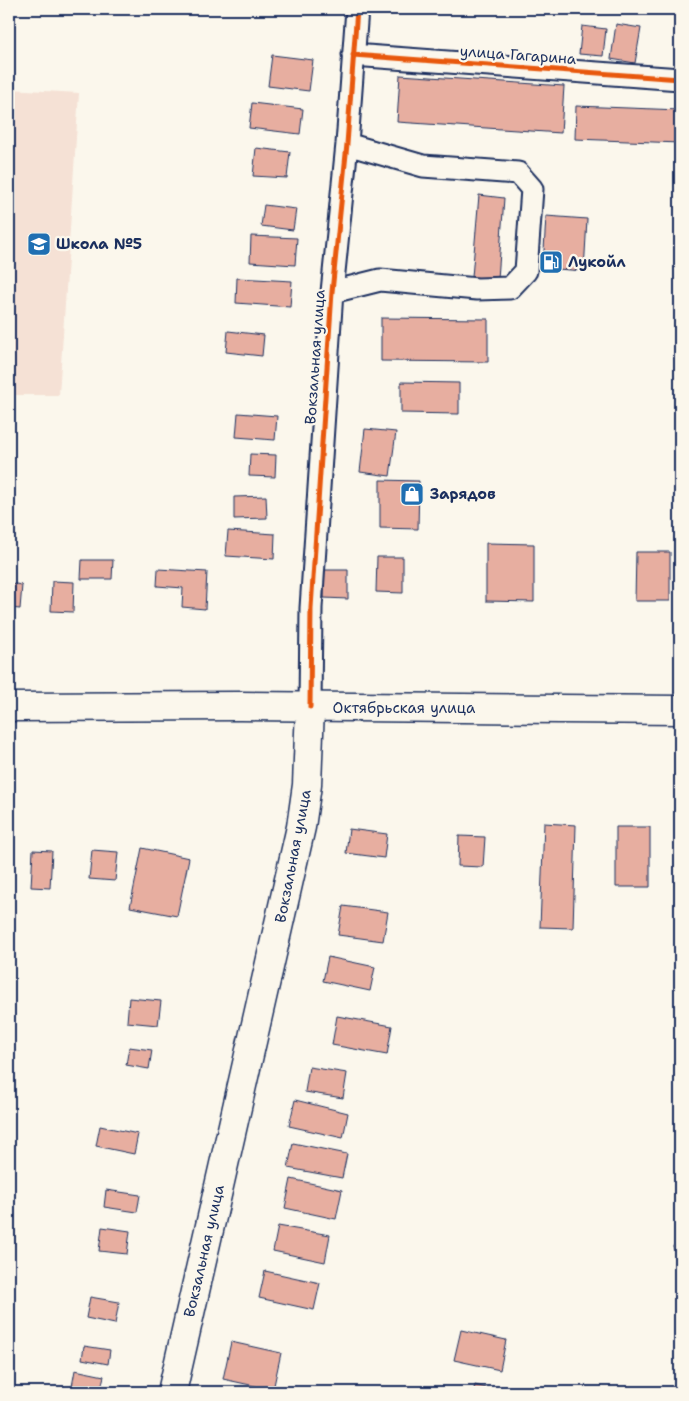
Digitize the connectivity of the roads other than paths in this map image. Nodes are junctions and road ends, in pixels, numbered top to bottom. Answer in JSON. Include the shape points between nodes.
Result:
{"nodes":[{"id":1,"x":356,"y":9,"type":"edge"},
{"id":2,"x":353,"y":55,"type":"junction"},
{"id":3,"x":680,"y":79,"type":"edge"},
{"id":4,"x":347,"y":144,"type":"junction"},
{"id":5,"x":332,"y":292,"type":"junction"},
{"id":6,"x":9,"y":707,"type":"edge"},
{"id":7,"x":310,"y":707,"type":"junction"},
{"id":8,"x":680,"y":710,"type":"edge"},
{"id":9,"x":172,"y":1392,"type":"edge"}],
"edges":[{"from":1,"to":2,"type":"street","name":"Вокзальная улица"},
{"from":2,"to":3,"type":"street","name":"улица Гагарина"},
{"from":2,"to":4,"type":"street","name":"Вокзальная улица"},
{"from":4,"to":5,"type":"street","name":"Вокзальная улица"},
{"from":4,"to":5,"type":"street","via":[[423,166],[518,173],[532,188],[526,271],[510,288],[477,290],[380,280]]},
{"from":5,"to":7,"type":"street","name":"Вокзальная улица","via":[[311,608]]},
{"from":6,"to":7,"type":"main road","name":"Октябрьская улица"},
{"from":7,"to":8,"type":"main road","name":"Октябрьская улица"},
{"from":7,"to":9,"type":"main road","name":"Вокзальная улица","via":[[307,785],[301,827]]}]}
